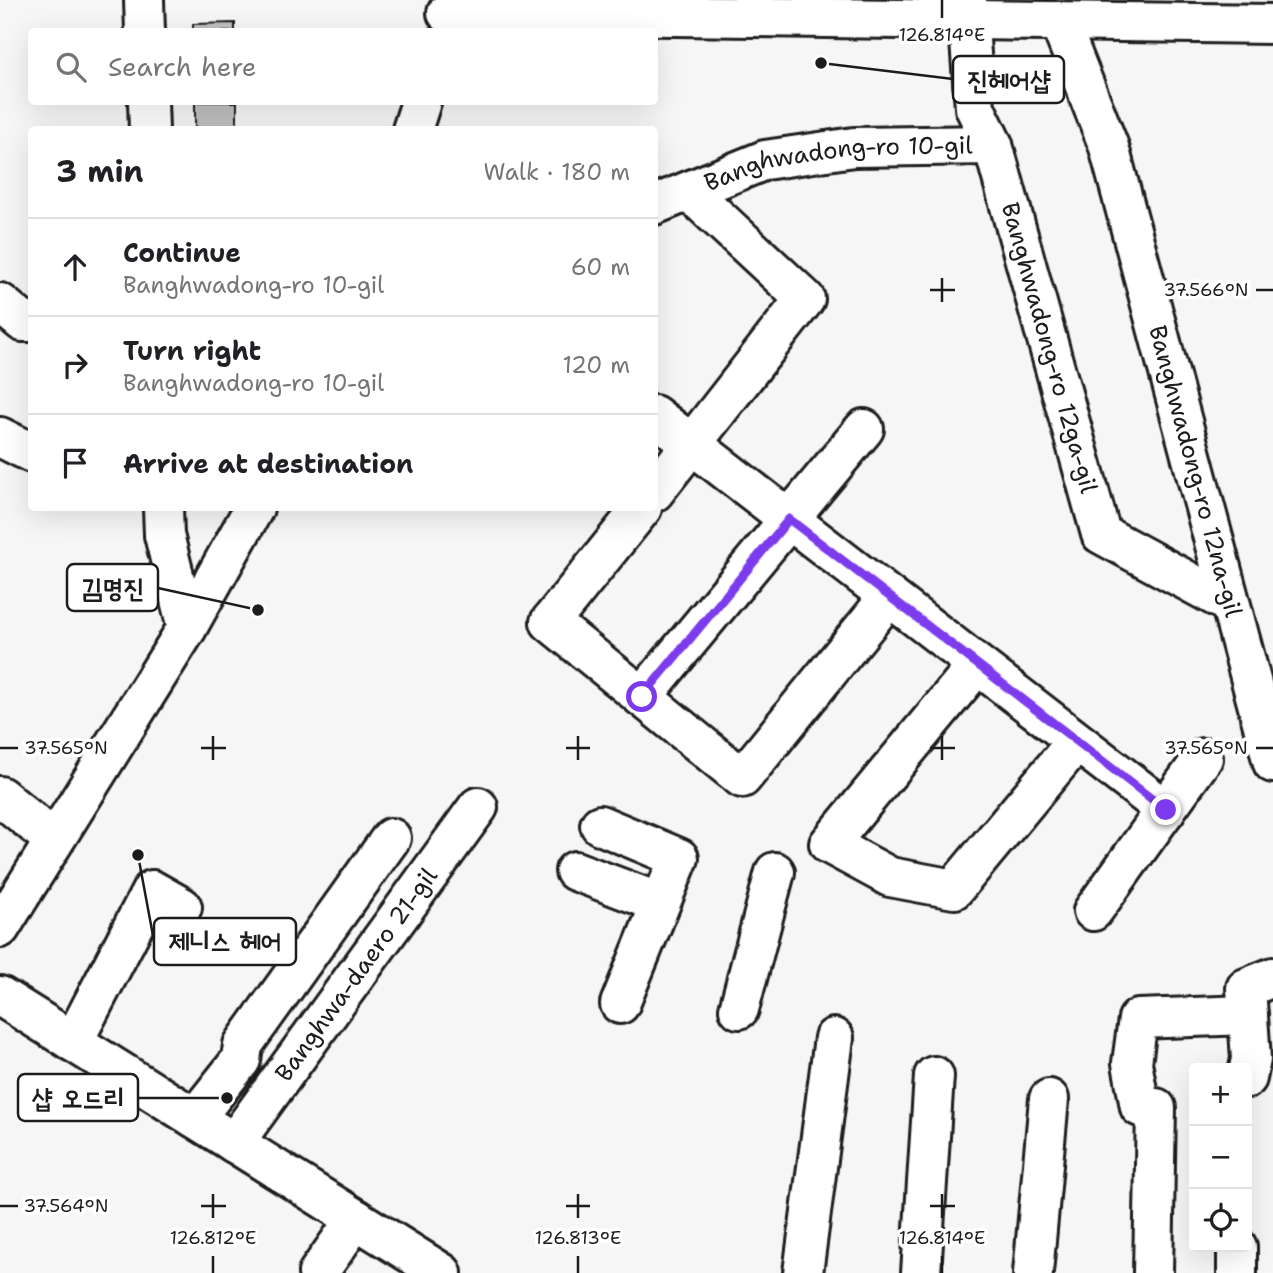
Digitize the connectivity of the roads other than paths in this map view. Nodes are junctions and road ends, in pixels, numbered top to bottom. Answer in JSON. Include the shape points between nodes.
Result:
{"nodes":[{"id":1,"x":144,"y":0,"type":"edge"},
{"id":2,"x":614,"y":8,"type":"edge"},
{"id":3,"x":851,"y":9,"type":"edge"},
{"id":4,"x":967,"y":10,"type":"edge"},
{"id":5,"x":1140,"y":11,"type":"edge"},
{"id":6,"x":445,"y":15,"type":"edge"},
{"id":7,"x":1059,"y":21,"type":"junction"},
{"id":8,"x":1273,"y":24,"type":"edge"},
{"id":9,"x":145,"y":28,"type":"edge"},
{"id":10,"x":148,"y":105,"type":"edge"},
{"id":11,"x":420,"y":105,"type":"edge"},
{"id":12,"x":149,"y":126,"type":"edge"},
{"id":13,"x":413,"y":126,"type":"edge"},
{"id":14,"x":993,"y":145,"type":"junction"},
{"id":15,"x":689,"y":191,"type":"junction"},
{"id":16,"x":658,"y":203,"type":"edge"},
{"id":17,"x":0,"y":303,"type":"edge"},
{"id":18,"x":28,"y":322,"type":"edge"},
{"id":19,"x":658,"y":418,"type":"edge"},
{"id":20,"x":864,"y":429,"type":"dead end"},
{"id":21,"x":0,"y":437,"type":"edge"},
{"id":22,"x":692,"y":445,"type":"junction"},
{"id":23,"x":28,"y":451,"type":"edge"},
{"id":24,"x":658,"y":487,"type":"edge"},
{"id":25,"x":157,"y":511,"type":"edge"},
{"id":26,"x":252,"y":511,"type":"edge"},
{"id":27,"x":640,"y":511,"type":"edge"},
{"id":28,"x":789,"y":519,"type":"junction"},
{"id":29,"x":889,"y":597,"type":"junction"},
{"id":30,"x":1230,"y":604,"type":"junction"},
{"id":31,"x":187,"y":628,"type":"junction"},
{"id":32,"x":977,"y":665,"type":"junction"},
{"id":33,"x":642,"y":697,"type":"junction"},
{"id":34,"x":1076,"y":742,"type":"junction"},
{"id":35,"x":1203,"y":758,"type":"dead end"},
{"id":36,"x":1273,"y":764,"type":"edge"},
{"id":37,"x":0,"y":796,"type":"edge"},
{"id":38,"x":478,"y":807,"type":"dead end"},
{"id":39,"x":1166,"y":810,"type":"junction"},
{"id":40,"x":600,"y":825,"type":"dead end"},
{"id":41,"x":391,"y":838,"type":"dead end"},
{"id":42,"x":54,"y":841,"type":"junction"},
{"id":43,"x":575,"y":871,"type":"dead end"},
{"id":44,"x":775,"y":872,"type":"dead end"},
{"id":45,"x":660,"y":903,"type":"junction"},
{"id":46,"x":182,"y":907,"type":"dead end"},
{"id":47,"x":1093,"y":911,"type":"dead end"},
{"id":48,"x":0,"y":928,"type":"edge"},
{"id":49,"x":1273,"y":976,"type":"edge"},
{"id":50,"x":0,"y":996,"type":"edge"},
{"id":51,"x":620,"y":1003,"type":"dead end"},
{"id":52,"x":739,"y":1009,"type":"dead end"},
{"id":53,"x":1248,"y":1016,"type":"junction"},
{"id":54,"x":834,"y":1038,"type":"dead end"},
{"id":55,"x":73,"y":1042,"type":"junction"},
{"id":56,"x":1250,"y":1063,"type":"edge"},
{"id":57,"x":934,"y":1076,"type":"dead end"},
{"id":58,"x":1049,"y":1099,"type":"dead end"},
{"id":59,"x":195,"y":1118,"type":"junction"},
{"id":60,"x":234,"y":1143,"type":"junction"},
{"id":61,"x":356,"y":1219,"type":"junction"},
{"id":62,"x":1237,"y":1252,"type":"edge"},
{"id":63,"x":318,"y":1273,"type":"edge"},
{"id":64,"x":442,"y":1273,"type":"edge"},
{"id":65,"x":803,"y":1273,"type":"edge"},
{"id":66,"x":921,"y":1273,"type":"edge"},
{"id":67,"x":1033,"y":1273,"type":"edge"},
{"id":68,"x":1153,"y":1273,"type":"edge"},
{"id":69,"x":1237,"y":1273,"type":"edge"}],
"edges":[{"from":1,"to":9,"type":"street"},
{"from":2,"to":3,"type":"street"},
{"from":2,"to":6,"type":"street"},
{"from":3,"to":4,"type":"street"},
{"from":4,"to":7,"type":"street"},
{"from":4,"to":14,"type":"street","name":"Banghwadong-ro 12ga-gil","via":[[975,108]]},
{"from":5,"to":7,"type":"street"},
{"from":5,"to":8,"type":"street"},
{"from":7,"to":30,"type":"street","name":"Banghwadong-ro 12na-gil","via":[[1109,147]]},
{"from":10,"to":12,"type":"street"},
{"from":11,"to":13,"type":"street"},
{"from":14,"to":15,"type":"street","name":"Banghwadong-ro 10-gil","via":[[829,150],[765,160]]},
{"from":14,"to":30,"type":"street","name":"Banghwadong-ro 12ga-gil","via":[[1101,534]]},
{"from":15,"to":16,"type":"street","name":"Banghwadong-ro 10-gil"},
{"from":15,"to":22,"type":"street","name":"Banghwadong-ro 10-gil","via":[[805,299]]},
{"from":17,"to":18,"type":"street"},
{"from":19,"to":22,"type":"street"},
{"from":20,"to":28,"type":"street"},
{"from":21,"to":23,"type":"street"},
{"from":22,"to":24,"type":"street","name":"Banghwadong-ro 10-gil"},
{"from":22,"to":28,"type":"street"},
{"from":25,"to":31,"type":"street"},
{"from":26,"to":31,"type":"street"},
{"from":27,"to":33,"type":"street","via":[[550,622]]},
{"from":28,"to":29,"type":"street"},
{"from":28,"to":33,"type":"street"},
{"from":29,"to":32,"type":"street"},
{"from":29,"to":33,"type":"street","via":[[742,778]]},
{"from":30,"to":36,"type":"street","name":"Banghwadong-ro 12na-gil"},
{"from":31,"to":42,"type":"street"},
{"from":32,"to":34,"type":"street"},
{"from":32,"to":34,"type":"street","via":[[830,844],[890,877],[954,889]]},
{"from":34,"to":39,"type":"street"},
{"from":35,"to":39,"type":"street"},
{"from":37,"to":42,"type":"street"},
{"from":38,"to":60,"type":"street","name":"Banghwa-daero 21-gil"},
{"from":39,"to":47,"type":"street"},
{"from":40,"to":45,"type":"street","via":[[678,858]]},
{"from":41,"to":59,"type":"street","name":"Banghwa-daero 21-gil","via":[[243,1045],[242,1060]]},
{"from":42,"to":48,"type":"street"},
{"from":43,"to":45,"type":"street"},
{"from":44,"to":52,"type":"street"},
{"from":45,"to":51,"type":"street"},
{"from":46,"to":55,"type":"street","via":[[152,890]]},
{"from":49,"to":53,"type":"street","via":[[1246,988]]},
{"from":50,"to":55,"type":"street"},
{"from":53,"to":56,"type":"street"},
{"from":53,"to":68,"type":"street","via":[[1138,1019],[1132,1063],[1148,1108]]},
{"from":54,"to":65,"type":"street"},
{"from":55,"to":59,"type":"street"},
{"from":57,"to":66,"type":"street"},
{"from":58,"to":67,"type":"street"},
{"from":59,"to":60,"type":"street"},
{"from":60,"to":61,"type":"street"},
{"from":61,"to":63,"type":"street"},
{"from":61,"to":64,"type":"street"},
{"from":62,"to":69,"type":"street"}]}
